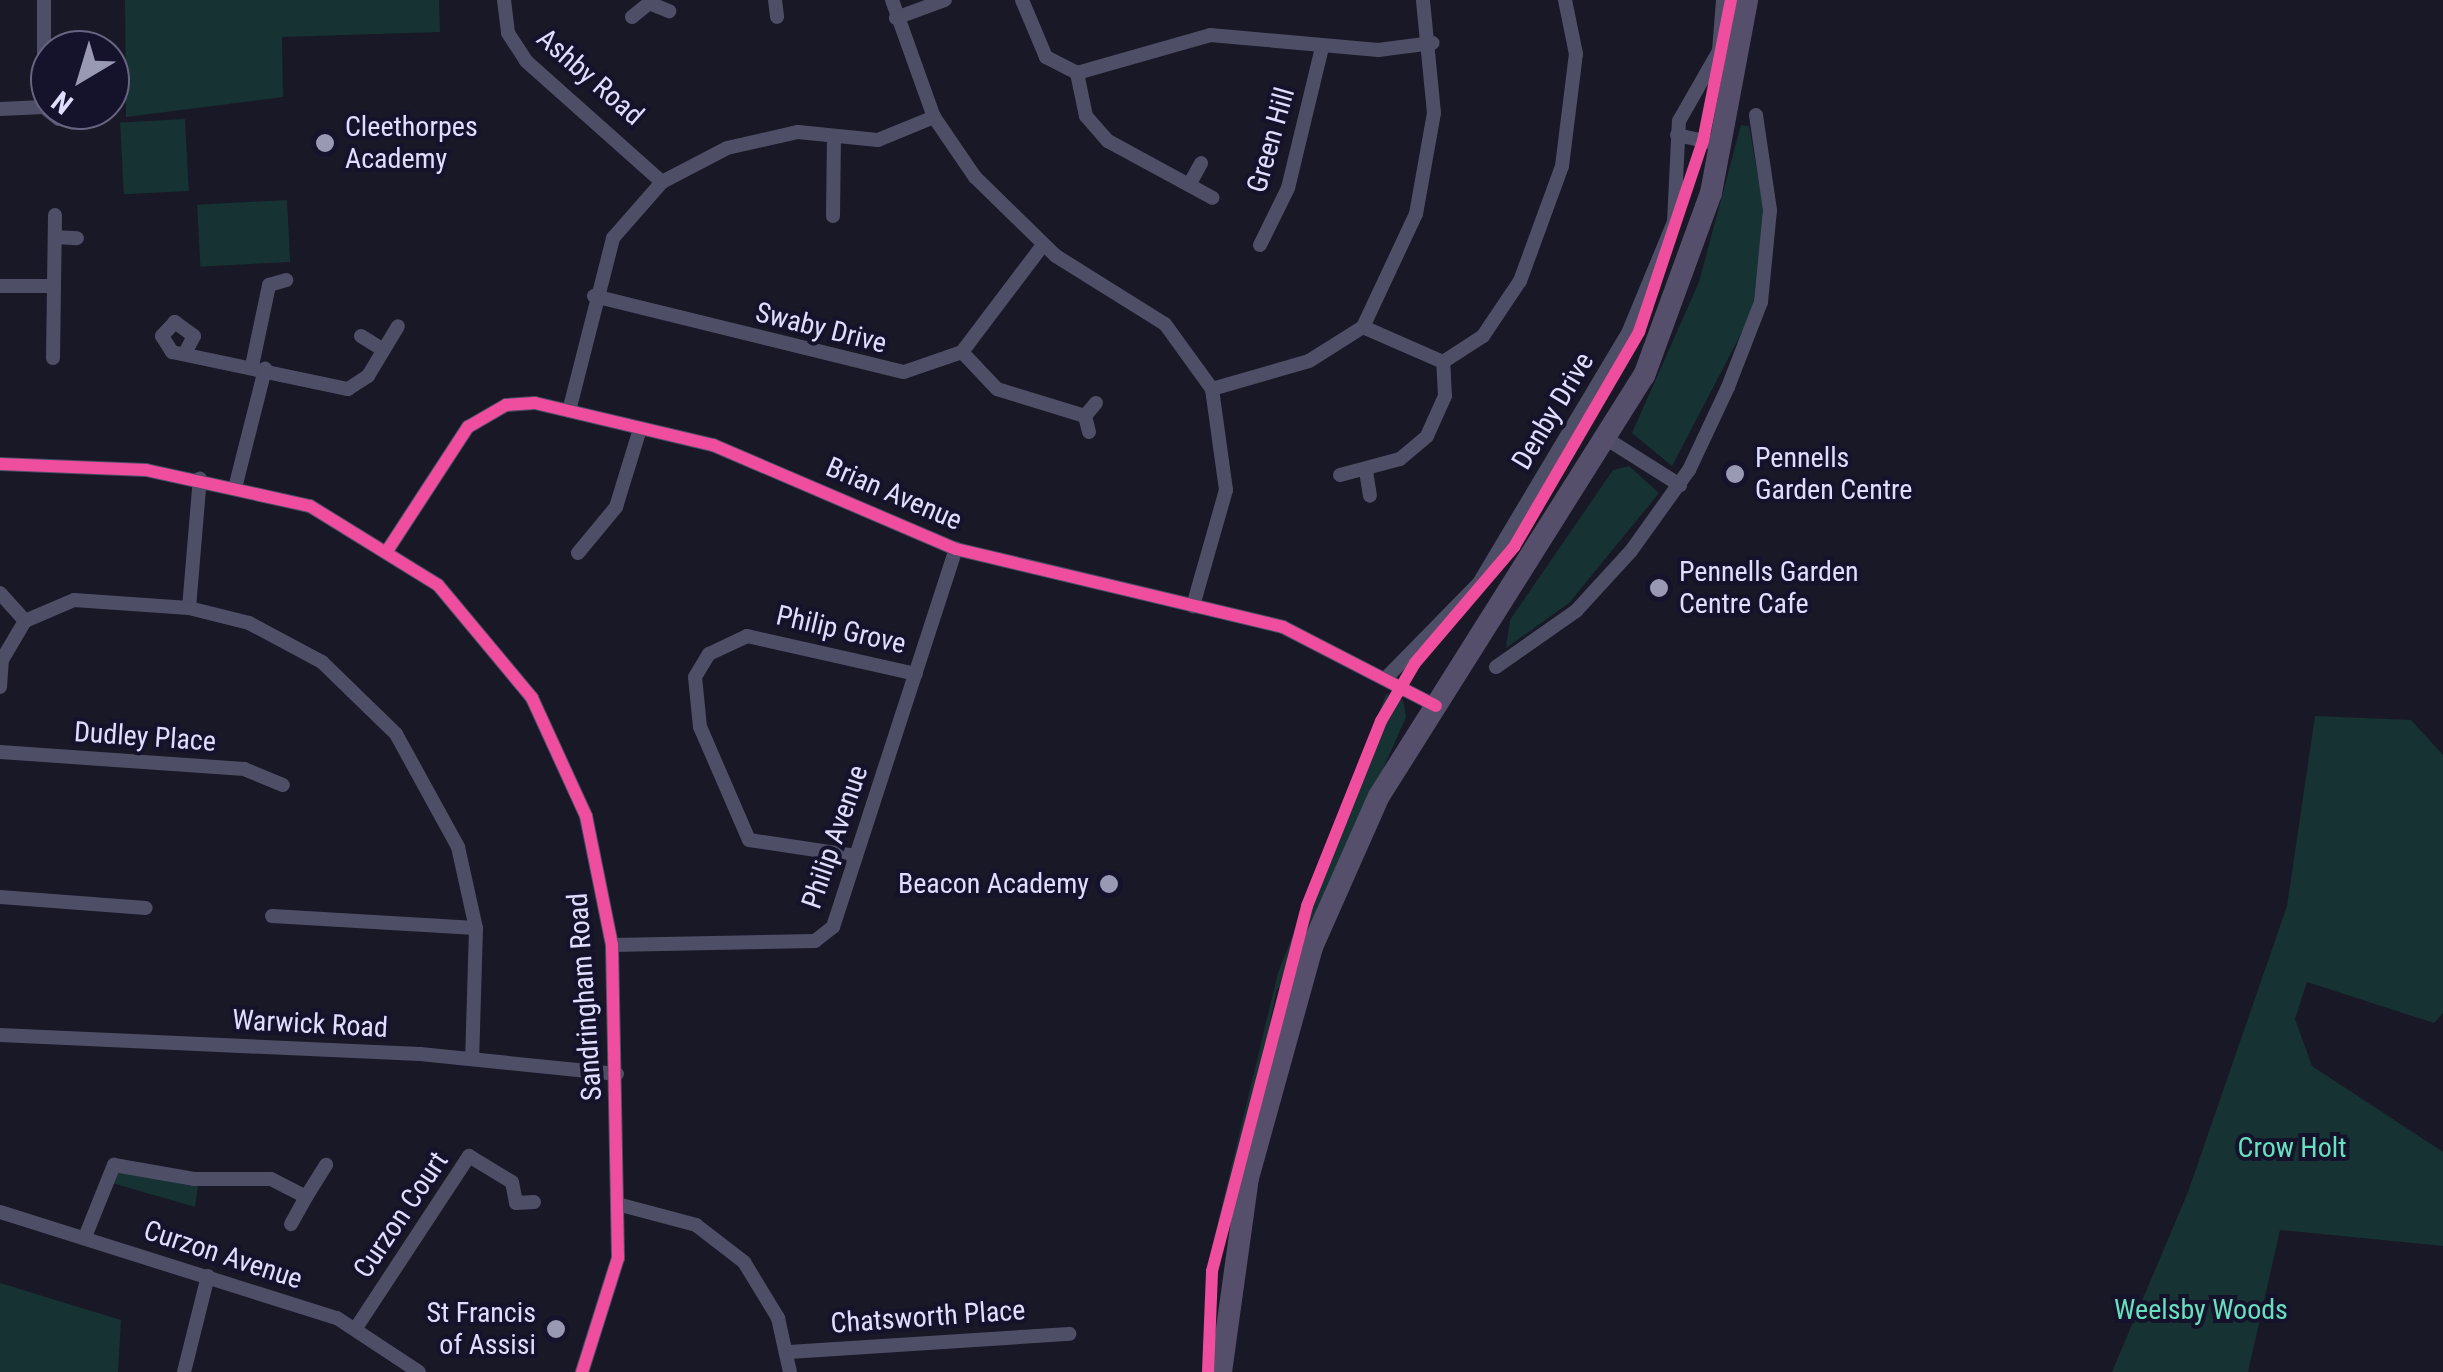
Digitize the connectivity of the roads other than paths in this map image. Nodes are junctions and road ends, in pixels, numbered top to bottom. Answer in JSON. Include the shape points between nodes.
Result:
{"nodes":[{"id":1,"x":44,"y":0,"type":"edge"},
{"id":2,"x":504,"y":0,"type":"edge"},
{"id":3,"x":775,"y":0,"type":"edge"},
{"id":4,"x":892,"y":0,"type":"edge"},
{"id":5,"x":945,"y":0,"type":"edge"},
{"id":6,"x":1022,"y":0,"type":"edge"},
{"id":7,"x":1423,"y":0,"type":"edge"},
{"id":8,"x":1566,"y":0,"type":"edge"},
{"id":9,"x":1723,"y":0,"type":"edge"},
{"id":10,"x":1747,"y":0,"type":"edge"},
{"id":11,"x":649,"y":1,"type":"edge"},
{"id":12,"x":669,"y":11,"type":"dead end"},
{"id":13,"x":777,"y":17,"type":"dead end"},
{"id":14,"x":632,"y":18,"type":"dead end"},
{"id":15,"x":896,"y":18,"type":"junction"},
{"id":16,"x":44,"y":30,"type":"edge"},
{"id":17,"x":1434,"y":43,"type":"junction"},
{"id":18,"x":1322,"y":47,"type":"junction"},
{"id":19,"x":1077,"y":74,"type":"junction"},
{"id":20,"x":30,"y":108,"type":"edge"},
{"id":21,"x":0,"y":109,"type":"edge"},
{"id":22,"x":1756,"y":115,"type":"dead end"},
{"id":23,"x":934,"y":117,"type":"junction"},
{"id":24,"x":1676,"y":135,"type":"junction"},
{"id":25,"x":834,"y":138,"type":"junction"},
{"id":26,"x":1723,"y":146,"type":"junction"},
{"id":27,"x":1201,"y":163,"type":"dead end"},
{"id":28,"x":662,"y":182,"type":"junction"},
{"id":29,"x":1188,"y":185,"type":"junction"},
{"id":30,"x":1212,"y":198,"type":"dead end"},
{"id":31,"x":56,"y":214,"type":"dead end"},
{"id":32,"x":833,"y":216,"type":"dead end"},
{"id":33,"x":55,"y":236,"type":"junction"},
{"id":34,"x":78,"y":238,"type":"dead end"},
{"id":35,"x":1043,"y":245,"type":"junction"},
{"id":36,"x":1260,"y":245,"type":"dead end"},
{"id":37,"x":286,"y":280,"type":"dead end"},
{"id":38,"x":0,"y":286,"type":"edge"},
{"id":39,"x":54,"y":286,"type":"junction"},
{"id":40,"x":594,"y":296,"type":"junction"},
{"id":41,"x":398,"y":326,"type":"dead end"},
{"id":42,"x":1363,"y":327,"type":"junction"},
{"id":43,"x":361,"y":336,"type":"dead end"},
{"id":44,"x":53,"y":337,"type":"junction"},
{"id":45,"x":73,"y":338,"type":"dead end"},
{"id":46,"x":383,"y":350,"type":"junction"},
{"id":47,"x":185,"y":352,"type":"dead end"},
{"id":48,"x":962,"y":352,"type":"junction"},
{"id":49,"x":53,"y":358,"type":"dead end"},
{"id":50,"x":1444,"y":362,"type":"junction"},
{"id":51,"x":258,"y":368,"type":"junction"},
{"id":52,"x":1212,"y":389,"type":"junction"},
{"id":53,"x":1096,"y":403,"type":"dead end"},
{"id":54,"x":569,"y":411,"type":"junction"},
{"id":55,"x":1085,"y":416,"type":"junction"},
{"id":56,"x":640,"y":428,"type":"junction"},
{"id":57,"x":1089,"y":432,"type":"dead end"},
{"id":58,"x":1610,"y":441,"type":"junction"},
{"id":59,"x":0,"y":464,"type":"edge"},
{"id":60,"x":1366,"y":471,"type":"junction"},
{"id":61,"x":1340,"y":475,"type":"dead end"},
{"id":62,"x":200,"y":478,"type":"junction"},
{"id":63,"x":236,"y":484,"type":"junction"},
{"id":64,"x":1680,"y":485,"type":"junction"},
{"id":65,"x":1370,"y":496,"type":"dead end"},
{"id":66,"x":389,"y":548,"type":"junction"},
{"id":67,"x":956,"y":548,"type":"junction"},
{"id":68,"x":578,"y":553,"type":"dead end"},
{"id":69,"x":0,"y":593,"type":"edge"},
{"id":70,"x":1194,"y":606,"type":"junction"},
{"id":71,"x":188,"y":608,"type":"junction"},
{"id":72,"x":25,"y":621,"type":"junction"},
{"id":73,"x":1496,"y":667,"type":"dead end"},
{"id":74,"x":916,"y":674,"type":"junction"},
{"id":75,"x":1388,"y":676,"type":"junction"},
{"id":76,"x":0,"y":686,"type":"edge"},
{"id":77,"x":1436,"y":706,"type":"junction"},
{"id":78,"x":0,"y":752,"type":"edge"},
{"id":79,"x":283,"y":785,"type":"dead end"},
{"id":80,"x":856,"y":856,"type":"junction"},
{"id":81,"x":0,"y":898,"type":"edge"},
{"id":82,"x":146,"y":908,"type":"dead end"},
{"id":83,"x":272,"y":916,"type":"dead end"},
{"id":84,"x":476,"y":928,"type":"junction"},
{"id":85,"x":612,"y":945,"type":"junction"},
{"id":86,"x":0,"y":1035,"type":"edge"},
{"id":87,"x":472,"y":1059,"type":"junction"},
{"id":88,"x":617,"y":1074,"type":"junction"},
{"id":89,"x":326,"y":1165,"type":"dead end"},
{"id":90,"x":306,"y":1198,"type":"junction"},
{"id":91,"x":534,"y":1202,"type":"dead end"},
{"id":92,"x":622,"y":1205,"type":"junction"},
{"id":93,"x":0,"y":1212,"type":"edge"},
{"id":94,"x":291,"y":1224,"type":"dead end"},
{"id":95,"x":85,"y":1237,"type":"junction"},
{"id":96,"x":208,"y":1276,"type":"junction"},
{"id":97,"x":356,"y":1328,"type":"junction"},
{"id":98,"x":1069,"y":1334,"type":"dead end"},
{"id":99,"x":789,"y":1352,"type":"junction"},
{"id":100,"x":184,"y":1372,"type":"edge"},
{"id":101,"x":418,"y":1372,"type":"edge"},
{"id":102,"x":582,"y":1372,"type":"edge"},
{"id":103,"x":790,"y":1372,"type":"edge"},
{"id":104,"x":1221,"y":1372,"type":"edge"}],
"edges":[{"from":1,"to":16,"type":"street"},
{"from":2,"to":28,"type":"street","name":"Ashby Road","via":[[508,33],[526,61]]},
{"from":3,"to":13,"type":"street"},
{"from":4,"to":15,"type":"street"},
{"from":5,"to":15,"type":"street"},
{"from":6,"to":19,"type":"street","via":[[1046,57]]},
{"from":7,"to":17,"type":"street"},
{"from":8,"to":50,"type":"street","via":[[1576,54],[1562,166],[1520,281],[1482,336]]},
{"from":9,"to":24,"type":"street","name":"Denby Drive","via":[[1719,51]]},
{"from":10,"to":26,"type":"main road"},
{"from":11,"to":12,"type":"street"},
{"from":11,"to":14,"type":"street"},
{"from":15,"to":23,"type":"street"},
{"from":17,"to":18,"type":"street"},
{"from":17,"to":42,"type":"street","via":[[1434,112],[1416,214]]},
{"from":18,"to":19,"type":"street","via":[[1210,36]]},
{"from":18,"to":36,"type":"street","name":"Green Hill","via":[[1288,188]]},
{"from":19,"to":29,"type":"street","via":[[1096,130]]},
{"from":20,"to":21,"type":"street"},
{"from":22,"to":64,"type":"street","via":[[1770,210],[1761,302]]},
{"from":23,"to":25,"type":"street","via":[[878,140]]},
{"from":23,"to":35,"type":"street","via":[[976,177]]},
{"from":24,"to":26,"type":"street"},
{"from":24,"to":75,"type":"street","name":"Denby Drive","via":[[1671,163],[1680,198],[1630,330],[1479,583]]},
{"from":25,"to":28,"type":"street","via":[[798,132],[727,148]]},
{"from":25,"to":32,"type":"street"},
{"from":26,"to":58,"type":"main road","via":[[1667,325]]},
{"from":27,"to":29,"type":"street"},
{"from":28,"to":40,"type":"street","via":[[613,238]]},
{"from":29,"to":30,"type":"street"},
{"from":31,"to":33,"type":"street"},
{"from":33,"to":34,"type":"street"},
{"from":33,"to":39,"type":"street"},
{"from":35,"to":48,"type":"street"},
{"from":35,"to":52,"type":"street","via":[[1164,324]]},
{"from":37,"to":51,"type":"street","via":[[269,285]]},
{"from":38,"to":39,"type":"street"},
{"from":39,"to":44,"type":"street"},
{"from":40,"to":48,"type":"street","name":"Swaby Drive","via":[[883,370],[924,369]]},
{"from":40,"to":54,"type":"street"},
{"from":41,"to":46,"type":"street"},
{"from":42,"to":50,"type":"street"},
{"from":42,"to":52,"type":"street","via":[[1310,361]]},
{"from":43,"to":46,"type":"street"},
{"from":44,"to":45,"type":"street"},
{"from":44,"to":49,"type":"street"},
{"from":46,"to":51,"type":"street","via":[[354,388]]},
{"from":47,"to":51,"type":"street"},
{"from":48,"to":55,"type":"street","via":[[997,389]]},
{"from":50,"to":60,"type":"street","via":[[1445,396],[1428,436]]},
{"from":51,"to":63,"type":"street"},
{"from":52,"to":70,"type":"street","via":[[1226,490]]},
{"from":53,"to":55,"type":"street"},
{"from":54,"to":56,"type":"street","name":"Brian Avenue"},
{"from":54,"to":66,"type":"street","name":"Brian Avenue","via":[[520,402],[479,418]]},
{"from":55,"to":57,"type":"street"},
{"from":56,"to":67,"type":"street","name":"Brian Avenue","via":[[713,446]]},
{"from":56,"to":68,"type":"street","via":[[616,507]]},
{"from":58,"to":64,"type":"street"},
{"from":58,"to":77,"type":"main road"},
{"from":59,"to":62,"type":"street","name":"Sandringham Road"},
{"from":60,"to":61,"type":"street"},
{"from":60,"to":65,"type":"street"},
{"from":62,"to":63,"type":"street","name":"Sandringham Road"},
{"from":62,"to":71,"type":"street"},
{"from":63,"to":66,"type":"street","name":"Sandringham Road","via":[[310,506]]},
{"from":64,"to":73,"type":"street","via":[[1576,611]]},
{"from":66,"to":85,"type":"street","name":"Sandringham Road","via":[[465,612],[532,698],[586,816]]},
{"from":67,"to":70,"type":"street","name":"Brian Avenue"},
{"from":67,"to":74,"type":"street","name":"Philip Avenue"},
{"from":69,"to":72,"type":"street"},
{"from":70,"to":75,"type":"street","name":"Brian Avenue","via":[[1283,628]]},
{"from":71,"to":72,"type":"street","via":[[74,600]]},
{"from":71,"to":84,"type":"street","via":[[286,640],[376,709],[444,814]]},
{"from":72,"to":76,"type":"street","via":[[2,660]]},
{"from":74,"to":80,"type":"street","name":"Philip Avenue"},
{"from":74,"to":80,"type":"street","name":"Philip Grove","via":[[747,636],[709,654],[696,677],[700,727],[750,840]]},
{"from":75,"to":77,"type":"street","name":"Brian Avenue"},
{"from":77,"to":104,"type":"main road","via":[[1379,796],[1312,947],[1248,1178]]},
{"from":78,"to":79,"type":"street","name":"Dudley Place","via":[[244,769]]},
{"from":80,"to":85,"type":"street","name":"Philip Avenue","via":[[833,927],[815,942]]},
{"from":81,"to":82,"type":"street"},
{"from":83,"to":84,"type":"street"},
{"from":84,"to":87,"type":"street"},
{"from":85,"to":88,"type":"street","name":"Sandringham Road"},
{"from":86,"to":87,"type":"street","name":"Warwick Road"},
{"from":87,"to":88,"type":"street","name":"Warwick Road"},
{"from":88,"to":92,"type":"street","name":"Sandringham Road"},
{"from":89,"to":90,"type":"street"},
{"from":90,"to":94,"type":"street"},
{"from":90,"to":95,"type":"street","via":[[256,1174],[194,1180],[114,1165]]},
{"from":91,"to":97,"type":"street","name":"Curzon Court","via":[[516,1204],[512,1182],[469,1156]]},
{"from":92,"to":99,"type":"street","via":[[720,1239],[766,1289]]},
{"from":92,"to":102,"type":"street","name":"Sandringham Road","via":[[609,1306]]},
{"from":93,"to":95,"type":"street","name":"Curzon Avenue"},
{"from":95,"to":96,"type":"street","name":"Curzon Avenue"},
{"from":96,"to":97,"type":"street","name":"Curzon Avenue"},
{"from":96,"to":100,"type":"street"},
{"from":97,"to":101,"type":"street","name":"Curzon Avenue"},
{"from":98,"to":99,"type":"street","name":"Chatsworth Place"},
{"from":99,"to":103,"type":"street"}]}
